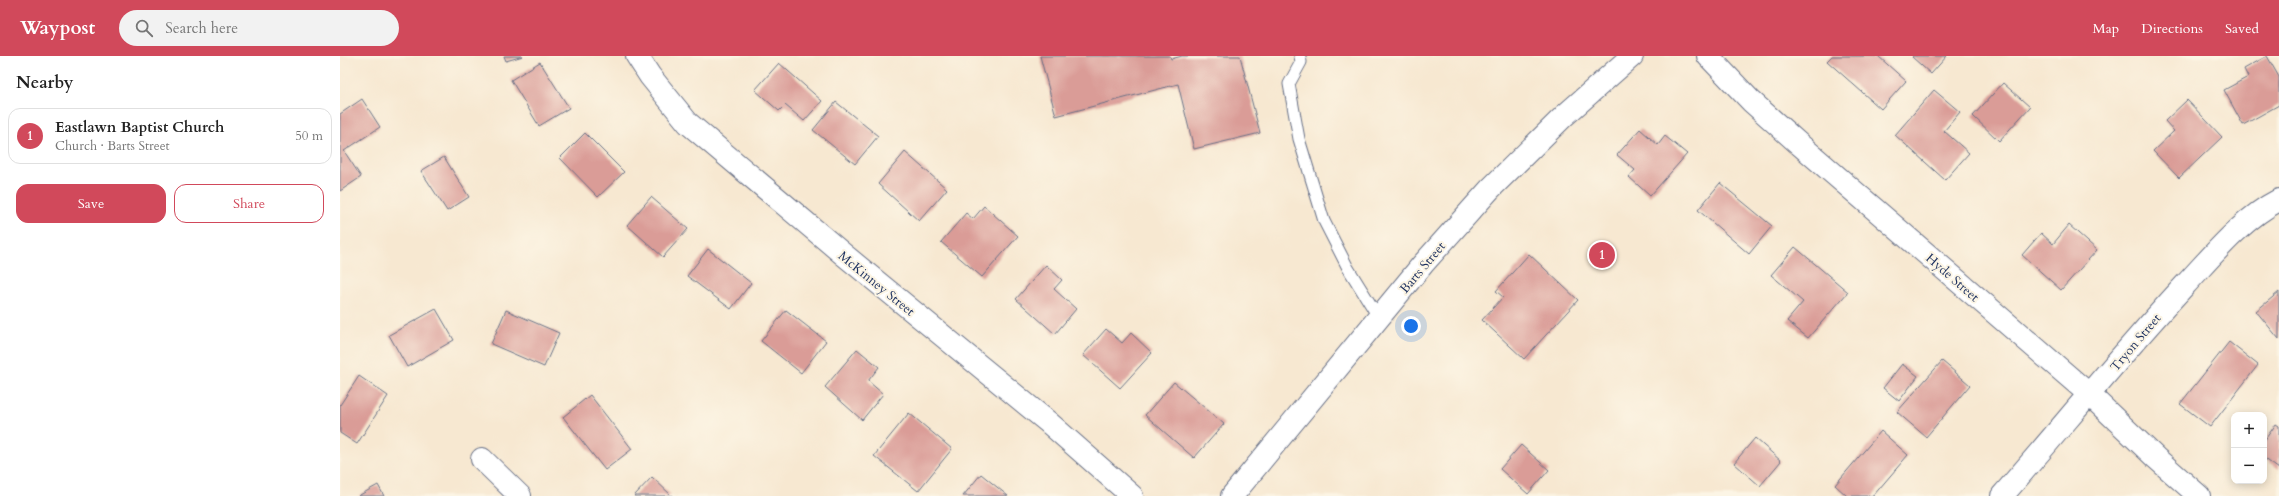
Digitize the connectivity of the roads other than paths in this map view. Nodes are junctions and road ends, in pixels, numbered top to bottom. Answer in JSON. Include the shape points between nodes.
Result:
{"nodes":[{"id":1,"x":637,"y":56,"type":"edge"},
{"id":2,"x":1300,"y":56,"type":"edge"},
{"id":3,"x":1632,"y":56,"type":"edge"},
{"id":4,"x":1708,"y":56,"type":"edge"},
{"id":5,"x":2279,"y":200,"type":"edge"},
{"id":6,"x":1379,"y":318,"type":"junction"},
{"id":7,"x":2090,"y":395,"type":"junction"},
{"id":8,"x":482,"y":459,"type":"dead end"},
{"id":9,"x":520,"y":496,"type":"edge"},
{"id":10,"x":1132,"y":496,"type":"edge"},
{"id":11,"x":1232,"y":496,"type":"edge"},
{"id":12,"x":2002,"y":496,"type":"edge"},
{"id":13,"x":2199,"y":496,"type":"edge"}],
"edges":[{"from":1,"to":10,"type":"street","name":"McKinney Street","via":[[688,123],[1048,422]]},
{"from":2,"to":6,"type":"lane","via":[[1301,62],[1289,84],[1299,139],[1324,221],[1348,268]]},
{"from":3,"to":6,"type":"street","name":"Barts Street","via":[[1564,116],[1490,189]]},
{"from":4,"to":7,"type":"street","name":"Hyde Street","via":[[1751,101],[1798,143]]},
{"from":5,"to":7,"type":"street","name":"Tryon Street","via":[[2263,208],[2216,252],[2148,325]]},
{"from":6,"to":11,"type":"street","name":"Barts Street"},
{"from":7,"to":12,"type":"street","name":"Tryon Street"},
{"from":7,"to":13,"type":"street","name":"Hyde Street"},
{"from":8,"to":9,"type":"street"}]}
